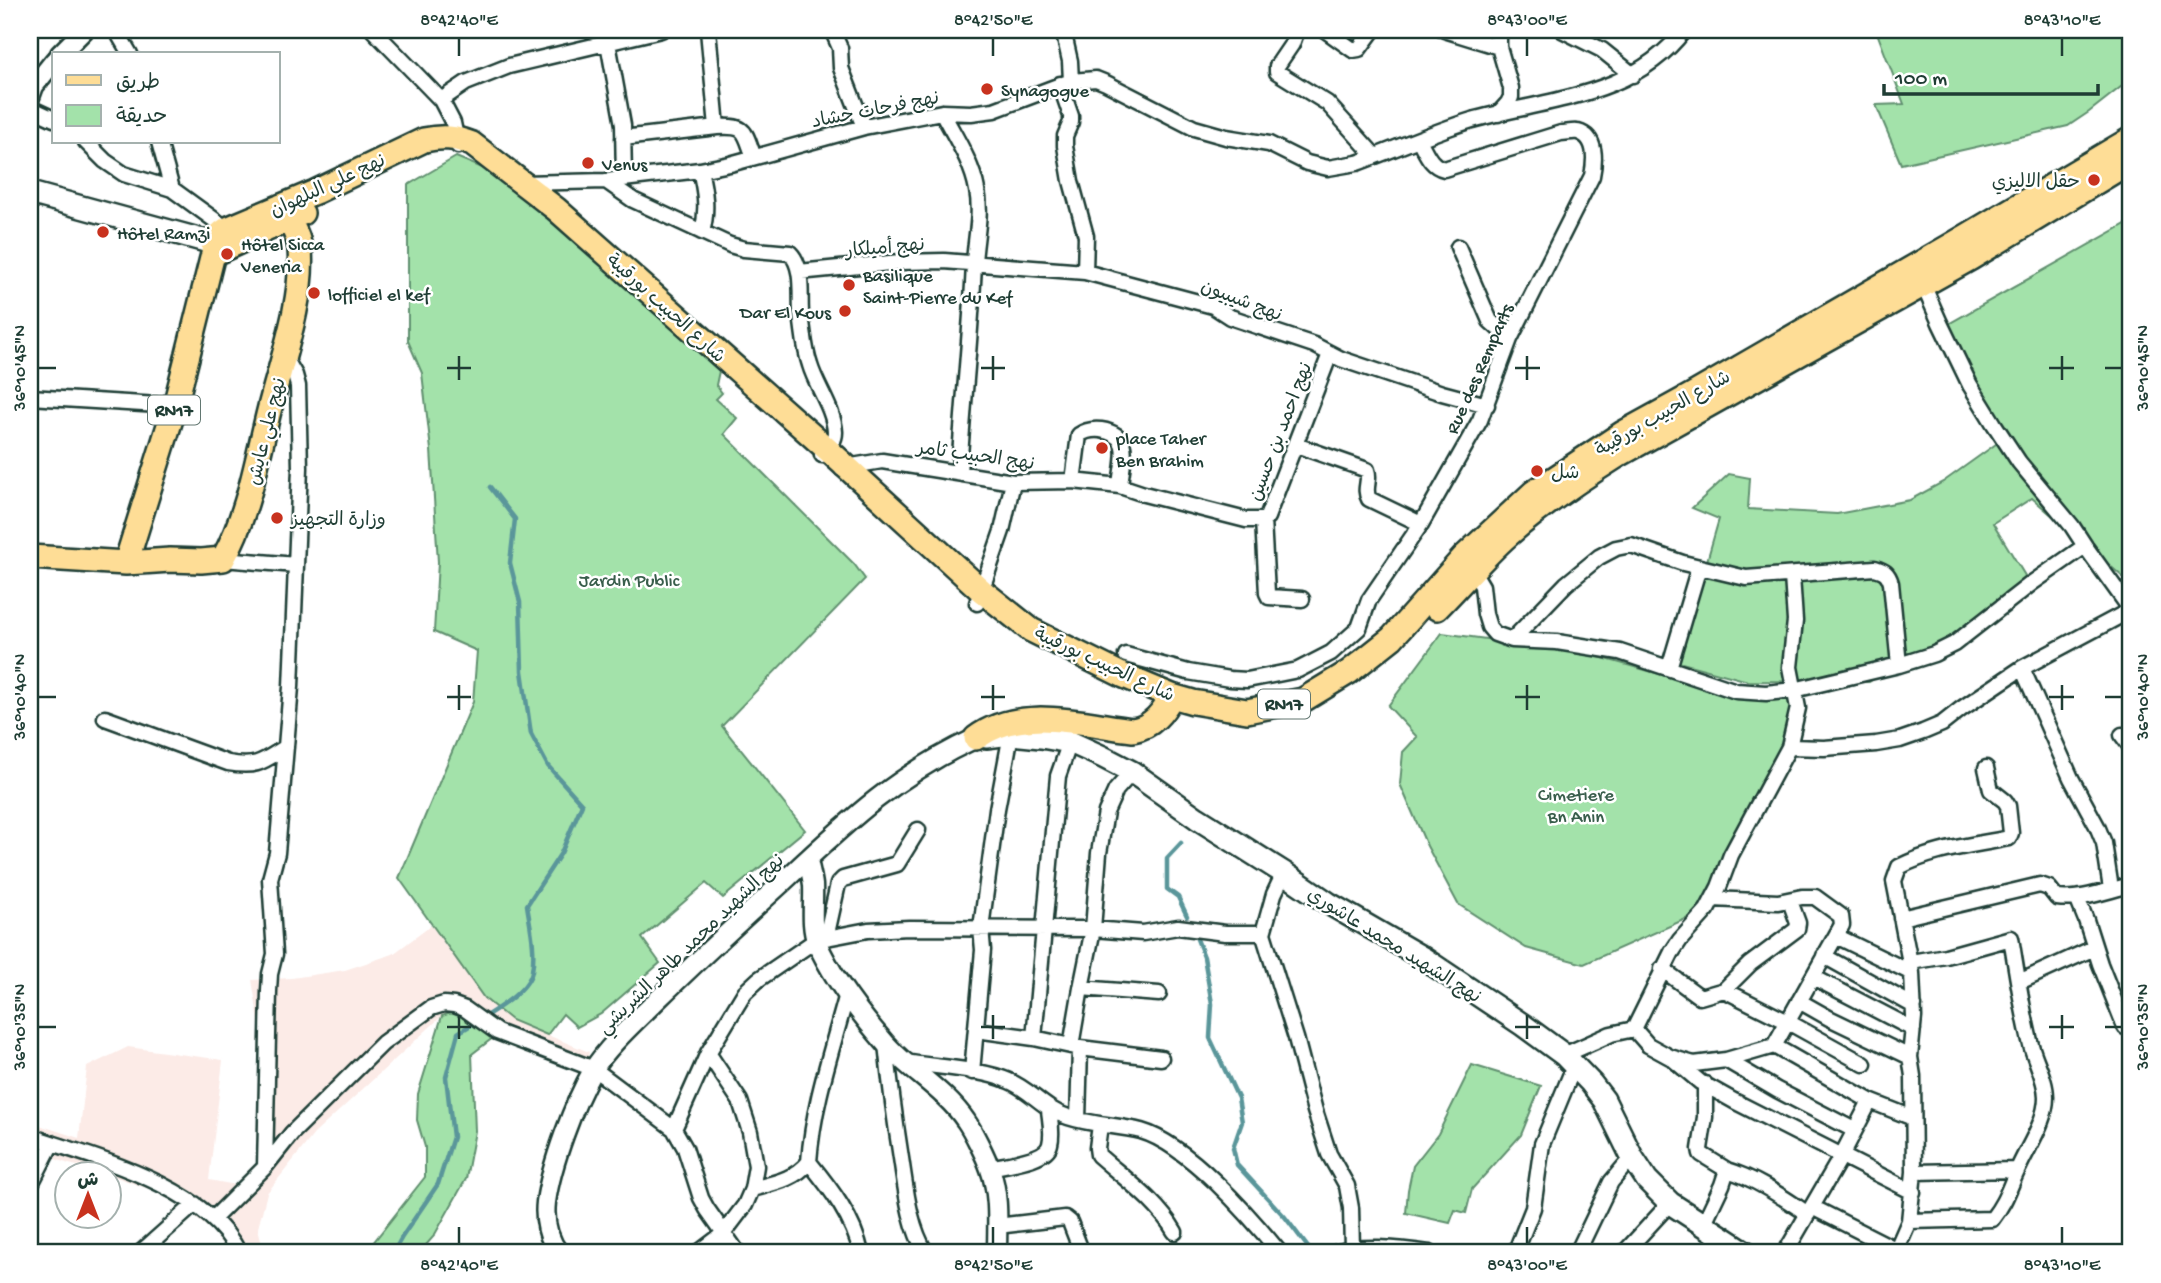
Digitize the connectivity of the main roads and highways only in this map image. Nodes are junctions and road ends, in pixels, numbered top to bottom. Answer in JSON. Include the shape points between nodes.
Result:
{"nodes":[{"id":1,"x":2131,"y":139,"type":"edge"},
{"id":2,"x":458,"y":144,"type":"joint"},
{"id":3,"x":2131,"y":161,"type":"edge"},
{"id":4,"x":30,"y":193,"type":"edge"},
{"id":5,"x":284,"y":213,"type":"junction"},
{"id":6,"x":219,"y":244,"type":"junction"},
{"id":7,"x":1919,"y":276,"type":"junction"},
{"id":8,"x":30,"y":557,"type":"edge"},
{"id":9,"x":126,"y":563,"type":"junction"},
{"id":10,"x":1168,"y":702,"type":"junction"},
{"id":11,"x":976,"y":738,"type":"joint"},
{"id":12,"x":1747,"y":1253,"type":"edge"}],
"edges":[{"from":1,"to":7,"type":"main road","name":"شارع الحبيب بورقيبة","number":"RN17"},
{"from":2,"to":5,"type":"main road","name":"نهج علي البلهوان"},
{"from":2,"to":10,"type":"main road","name":"شارع الحبيب بورقيبة","number":"RN17","via":[[520,185],[1025,639],[1116,687]]},
{"from":3,"to":7,"type":"main road","name":"شارع الحبيب بورقيبة","number":"RN17"},
{"from":4,"to":6,"type":"main road"},
{"from":5,"to":6,"type":"main road","name":"نهج علي البلهوان"},
{"from":5,"to":9,"type":"main road","name":"نهج علي عايش","via":[[297,236],[301,270],[284,356],[239,526],[223,559]]},
{"from":6,"to":9,"type":"main road","number":"RN17"},
{"from":7,"to":10,"type":"main road","name":"شارع الحبيب بورقيبة","number":"RN17","via":[[1606,463],[1537,511],[1469,564],[1375,669],[1326,704],[1248,722],[1204,719]]},
{"from":8,"to":9,"type":"main road"},
{"from":10,"to":11,"type":"main road","via":[[1143,728],[1133,730],[1067,720],[1029,720],[1001,724]]},
{"from":11,"to":12,"type":"main road","name":"نهج الشهيد محمد عاشوري","via":[[1011,734],[1070,742],[1103,757],[1328,903],[1423,958],[1569,1059],[1604,1100],[1647,1180],[1670,1203]]}]}
